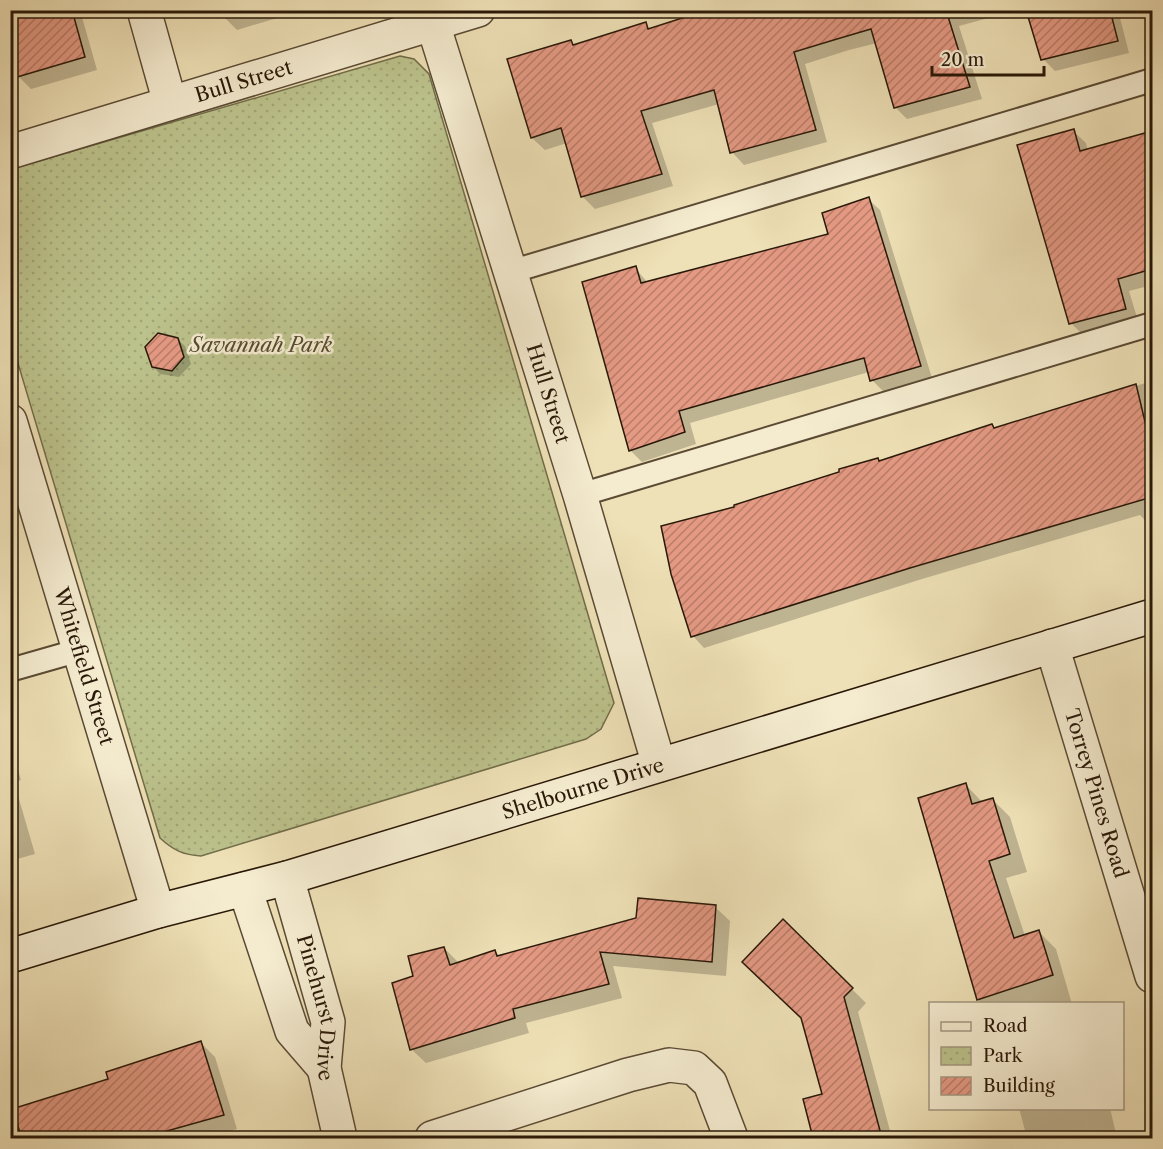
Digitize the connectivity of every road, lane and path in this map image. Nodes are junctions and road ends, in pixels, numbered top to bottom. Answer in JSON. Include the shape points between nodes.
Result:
{"nodes":[{"id":1,"x":144,"y":10,"type":"edge"},
{"id":2,"x":478,"y":10,"type":"edge"},
{"id":3,"x":431,"y":17,"type":"edge"},
{"id":4,"x":1152,"y":80,"type":"edge"},
{"id":5,"x":170,"y":103,"type":"junction"},
{"id":6,"x":10,"y":152,"type":"edge"},
{"id":7,"x":510,"y":272,"type":"junction"},
{"id":8,"x":1152,"y":324,"type":"edge"},
{"id":9,"x":11,"y":424,"type":"edge"},
{"id":10,"x":580,"y":495,"type":"junction"},
{"id":11,"x":1152,"y":616,"type":"edge"},
{"id":12,"x":1052,"y":646,"type":"junction"},
{"id":13,"x":80,"y":650,"type":"junction"},
{"id":14,"x":10,"y":670,"type":"edge"},
{"id":15,"x":659,"y":765,"type":"junction"},
{"id":16,"x":287,"y":878,"type":"junction"},
{"id":17,"x":245,"y":889,"type":"junction"},
{"id":18,"x":158,"y":911,"type":"junction"},
{"id":19,"x":10,"y":956,"type":"edge"},
{"id":20,"x":1152,"y":976,"type":"edge"},
{"id":21,"x":324,"y":1068,"type":"junction"},
{"id":22,"x":340,"y":1138,"type":"edge"},
{"id":23,"x":432,"y":1138,"type":"edge"},
{"id":24,"x":731,"y":1138,"type":"edge"}],
"edges":[{"from":1,"to":5,"type":"street"},
{"from":2,"to":3,"type":"street","name":"Bull Street"},
{"from":3,"to":5,"type":"street","name":"Bull Street"},
{"from":3,"to":7,"type":"street","name":"Hull Street"},
{"from":4,"to":7,"type":"lane"},
{"from":5,"to":6,"type":"street","name":"Bull Street"},
{"from":7,"to":10,"type":"street","name":"Hull Street"},
{"from":8,"to":10,"type":"lane"},
{"from":9,"to":13,"type":"street","name":"Whitefield Street"},
{"from":10,"to":15,"type":"street","name":"Hull Street"},
{"from":11,"to":12,"type":"street","name":"Shelbourne Drive"},
{"from":12,"to":15,"type":"street","name":"Shelbourne Drive"},
{"from":12,"to":20,"type":"street","name":"Torrey Pines Road"},
{"from":13,"to":14,"type":"lane"},
{"from":13,"to":18,"type":"street","name":"Whitefield Street"},
{"from":15,"to":16,"type":"street","name":"Shelbourne Drive"},
{"from":16,"to":17,"type":"street","name":"Shelbourne Drive"},
{"from":16,"to":21,"type":"street","name":"Pinehurst Drive","via":[[328,1022]]},
{"from":17,"to":18,"type":"street","name":"Shelbourne Drive"},
{"from":17,"to":21,"type":"street","via":[[292,1031]]},
{"from":18,"to":19,"type":"street","name":"Shelbourne Drive"},
{"from":21,"to":22,"type":"street","name":"Pinehurst Drive"},
{"from":23,"to":24,"type":"street","via":[[669,1065],[699,1071],[715,1093]]}]}
